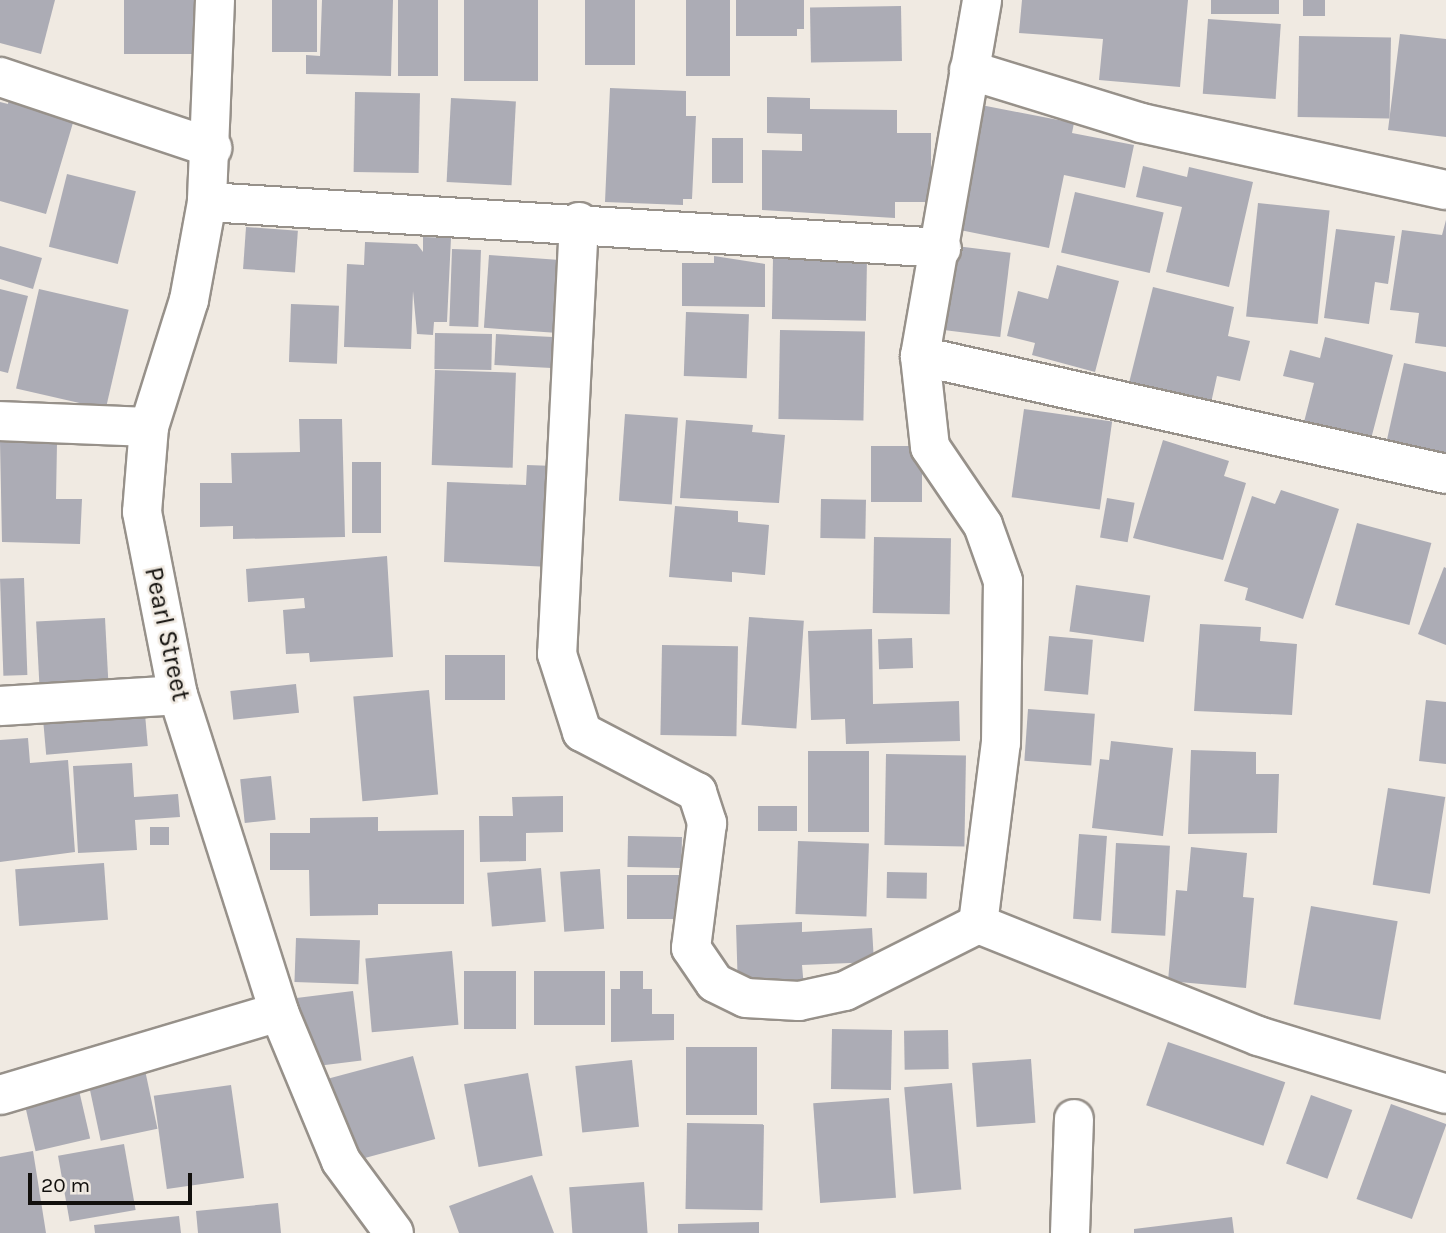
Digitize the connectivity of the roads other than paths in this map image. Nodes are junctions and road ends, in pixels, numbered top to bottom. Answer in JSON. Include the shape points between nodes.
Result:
{"nodes":[{"id":1,"x":215,"y":0,"type":"edge"},
{"id":2,"x":982,"y":0,"type":"edge"},
{"id":3,"x":969,"y":70,"type":"junction"},
{"id":4,"x":0,"y":77,"type":"edge"},
{"id":5,"x":212,"y":148,"type":"junction"},
{"id":6,"x":1446,"y":190,"type":"edge"},
{"id":7,"x":206,"y":202,"type":"junction"},
{"id":8,"x":579,"y":222,"type":"junction"},
{"id":9,"x":942,"y":248,"type":"junction"},
{"id":10,"x":920,"y":356,"type":"junction"},
{"id":11,"x":0,"y":421,"type":"edge"},
{"id":12,"x":149,"y":427,"type":"junction"},
{"id":13,"x":1446,"y":474,"type":"edge"},
{"id":14,"x":178,"y":695,"type":"junction"},
{"id":15,"x":0,"y":706,"type":"edge"},
{"id":16,"x":978,"y":924,"type":"junction"},
{"id":17,"x":279,"y":1012,"type":"junction"},
{"id":18,"x":1446,"y":1094,"type":"edge"},
{"id":19,"x":0,"y":1095,"type":"edge"},
{"id":20,"x":1074,"y":1119,"type":"dead end"},
{"id":21,"x":394,"y":1233,"type":"edge"},
{"id":22,"x":1070,"y":1233,"type":"edge"}],
"edges":[{"from":1,"to":5,"type":"street","name":"Pearl Street"},
{"from":2,"to":3,"type":"street"},
{"from":3,"to":6,"type":"street","via":[[1141,123]]},
{"from":3,"to":9,"type":"street"},
{"from":4,"to":5,"type":"street"},
{"from":5,"to":7,"type":"street","name":"Pearl Street"},
{"from":7,"to":8,"type":"street"},
{"from":7,"to":12,"type":"street","name":"Pearl Street","via":[[189,300]]},
{"from":8,"to":9,"type":"street"},
{"from":8,"to":16,"type":"street","via":[[557,654],[582,732],[698,792],[707,823],[691,948],[715,983],[746,998],[799,1001],[845,991]]},
{"from":9,"to":10,"type":"street"},
{"from":10,"to":13,"type":"street"},
{"from":10,"to":16,"type":"street","via":[[930,447],[983,525],[1003,581],[1000,743]]},
{"from":11,"to":12,"type":"street"},
{"from":12,"to":14,"type":"street","name":"Pearl Street","via":[[142,512]]},
{"from":14,"to":15,"type":"street"},
{"from":14,"to":17,"type":"street","name":"Pearl Street"},
{"from":16,"to":18,"type":"street","via":[[1258,1036]]},
{"from":17,"to":19,"type":"street"},
{"from":17,"to":21,"type":"street","name":"Pearl Street","via":[[341,1161]]},
{"from":20,"to":22,"type":"street"}]}
